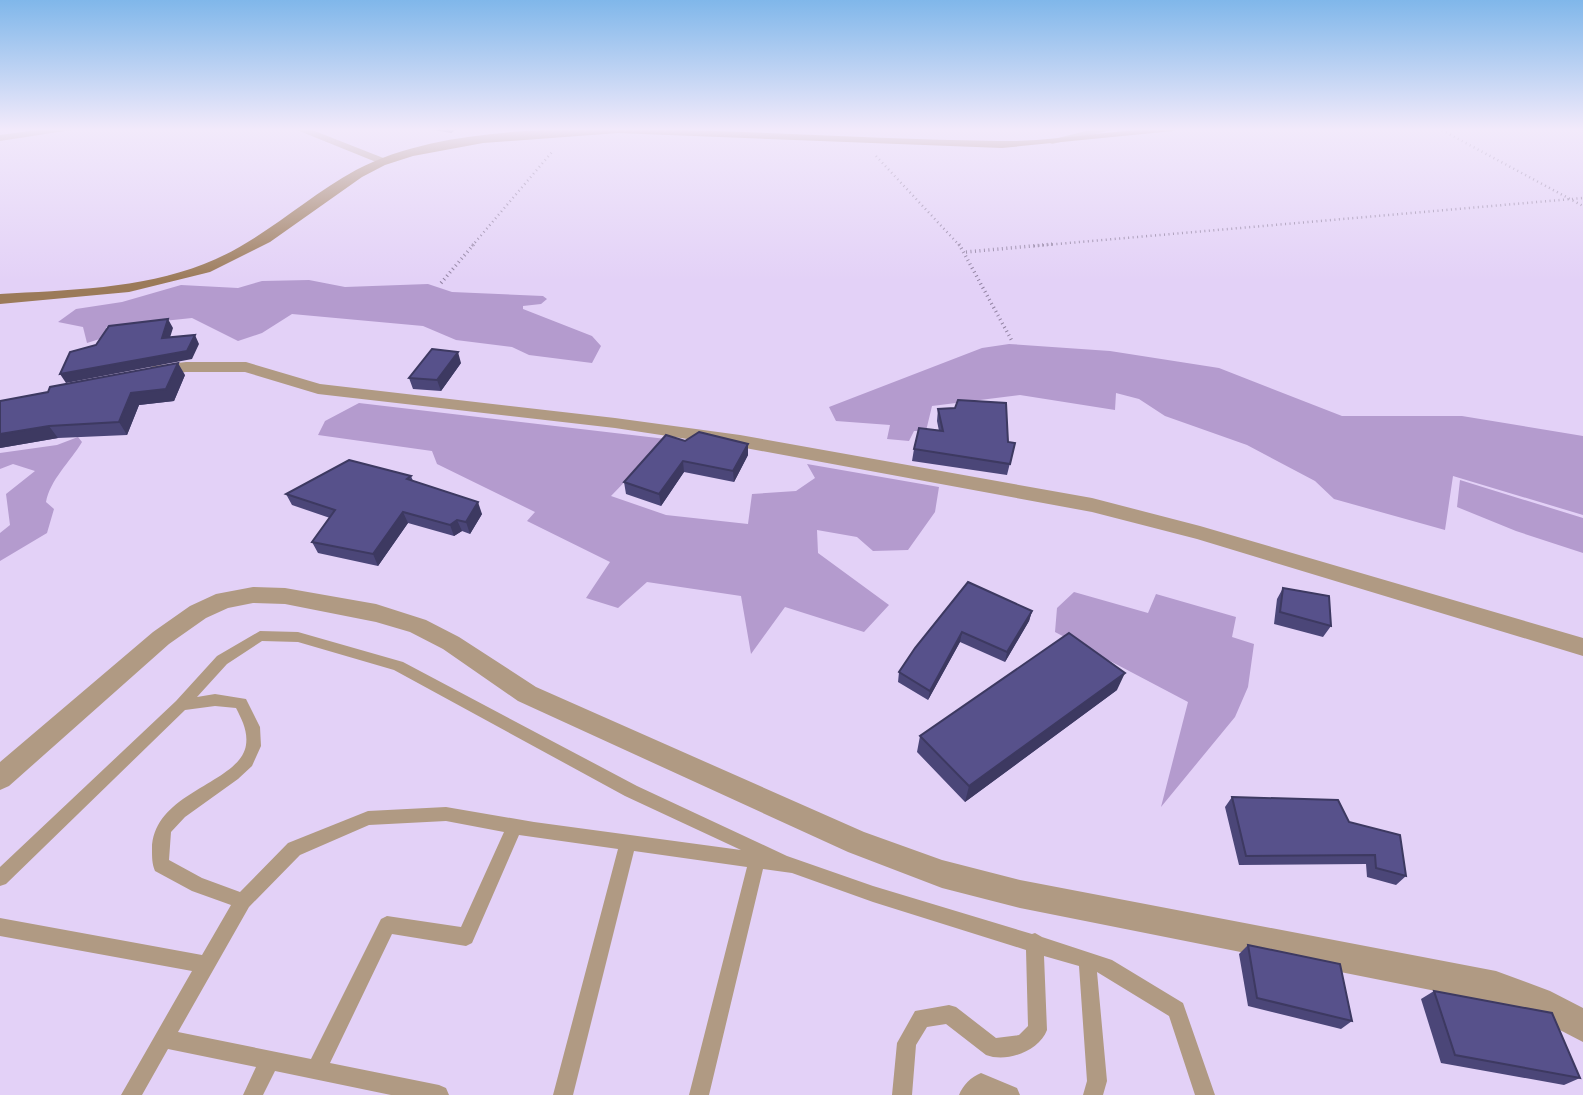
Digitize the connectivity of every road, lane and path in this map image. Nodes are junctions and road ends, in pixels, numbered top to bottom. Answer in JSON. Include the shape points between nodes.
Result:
{"nodes":[{"id":1,"x":350,"y":179,"type":"edge"},
{"id":2,"x":529,"y":179,"type":"edge"},
{"id":3,"x":898,"y":179,"type":"edge"},
{"id":4,"x":1532,"y":179,"type":"edge"},
{"id":5,"x":1583,"y":198,"type":"edge"},
{"id":6,"x":1570,"y":200,"type":"junction"},
{"id":7,"x":1583,"y":206,"type":"edge"},
{"id":8,"x":966,"y":252,"type":"junction"},
{"id":9,"x":441,"y":283,"type":"dead end"},
{"id":10,"x":0,"y":299,"type":"edge"},
{"id":11,"x":1012,"y":341,"type":"dead end"},
{"id":12,"x":139,"y":374,"type":"edge"},
{"id":13,"x":1583,"y":647,"type":"edge"},
{"id":14,"x":181,"y":705,"type":"junction"},
{"id":15,"x":0,"y":778,"type":"edge"},
{"id":16,"x":514,"y":827,"type":"junction"},
{"id":17,"x":628,"y":844,"type":"junction"},
{"id":18,"x":757,"y":861,"type":"junction"},
{"id":19,"x":792,"y":866,"type":"junction"},
{"id":20,"x":0,"y":878,"type":"edge"},
{"id":21,"x":243,"y":901,"type":"junction"},
{"id":22,"x":0,"y":927,"type":"edge"},
{"id":23,"x":1035,"y":942,"type":"junction"},
{"id":24,"x":1087,"y":958,"type":"junction"},
{"id":25,"x":206,"y":965,"type":"junction"},
{"id":26,"x":1583,"y":1026,"type":"edge"},
{"id":27,"x":163,"y":1038,"type":"junction"},
{"id":28,"x":270,"y":1060,"type":"junction"},
{"id":29,"x":316,"y":1070,"type":"junction"},
{"id":30,"x":131,"y":1095,"type":"edge"},
{"id":31,"x":253,"y":1095,"type":"edge"},
{"id":32,"x":439,"y":1095,"type":"edge"},
{"id":33,"x":562,"y":1095,"type":"edge"},
{"id":34,"x":699,"y":1095,"type":"edge"},
{"id":35,"x":902,"y":1095,"type":"edge"},
{"id":36,"x":969,"y":1095,"type":"edge"},
{"id":37,"x":1010,"y":1095,"type":"edge"},
{"id":38,"x":1093,"y":1095,"type":"edge"},
{"id":39,"x":1205,"y":1095,"type":"edge"}],
"edges":[{"from":1,"to":10,"type":"street","via":[[253,245],[206,269],[159,281]]},
{"from":2,"to":9,"type":"path"},
{"from":3,"to":8,"type":"path"},
{"from":4,"to":6,"type":"path"},
{"from":5,"to":6,"type":"path"},
{"from":6,"to":7,"type":"path"},
{"from":6,"to":8,"type":"path"},
{"from":8,"to":11,"type":"path"},
{"from":12,"to":13,"type":"street","via":[[186,367],[246,367],[318,389],[615,423],[1092,505]]},
{"from":14,"to":19,"type":"lane","via":[[222,660],[260,636],[298,637],[355,652],[398,666],[631,790]]},
{"from":14,"to":20,"type":"lane"},
{"from":14,"to":21,"type":"lane","via":[[241,702],[257,735],[254,751],[237,770],[186,806],[164,829],[161,865]]},
{"from":15,"to":26,"type":"street","via":[[161,638],[198,612],[224,600],[285,596],[418,626],[527,694],[858,844],[942,874],[1020,894],[1496,987],[1539,1002]]},
{"from":16,"to":17,"type":"lane"},
{"from":16,"to":21,"type":"lane","via":[[446,814],[368,818],[294,849]]},
{"from":16,"to":29,"type":"lane","via":[[466,937],[387,925]]},
{"from":17,"to":18,"type":"lane"},
{"from":17,"to":33,"type":"lane"},
{"from":18,"to":19,"type":"lane"},
{"from":18,"to":34,"type":"lane"},
{"from":19,"to":23,"type":"lane"},
{"from":21,"to":25,"type":"lane"},
{"from":22,"to":25,"type":"lane"},
{"from":23,"to":24,"type":"lane"},
{"from":23,"to":35,"type":"lane","via":[[1038,1030],[1023,1044],[993,1048],[949,1014],[922,1018],[907,1043]]},
{"from":24,"to":38,"type":"lane","via":[[1097,1081]]},
{"from":24,"to":39,"type":"lane","via":[[1176,1010]]},
{"from":25,"to":27,"type":"lane"},
{"from":27,"to":28,"type":"lane"},
{"from":27,"to":30,"type":"lane"},
{"from":28,"to":29,"type":"lane"},
{"from":28,"to":31,"type":"lane"},
{"from":29,"to":32,"type":"lane"},
{"from":36,"to":37,"type":"lane","via":[[981,1083]]}]}
